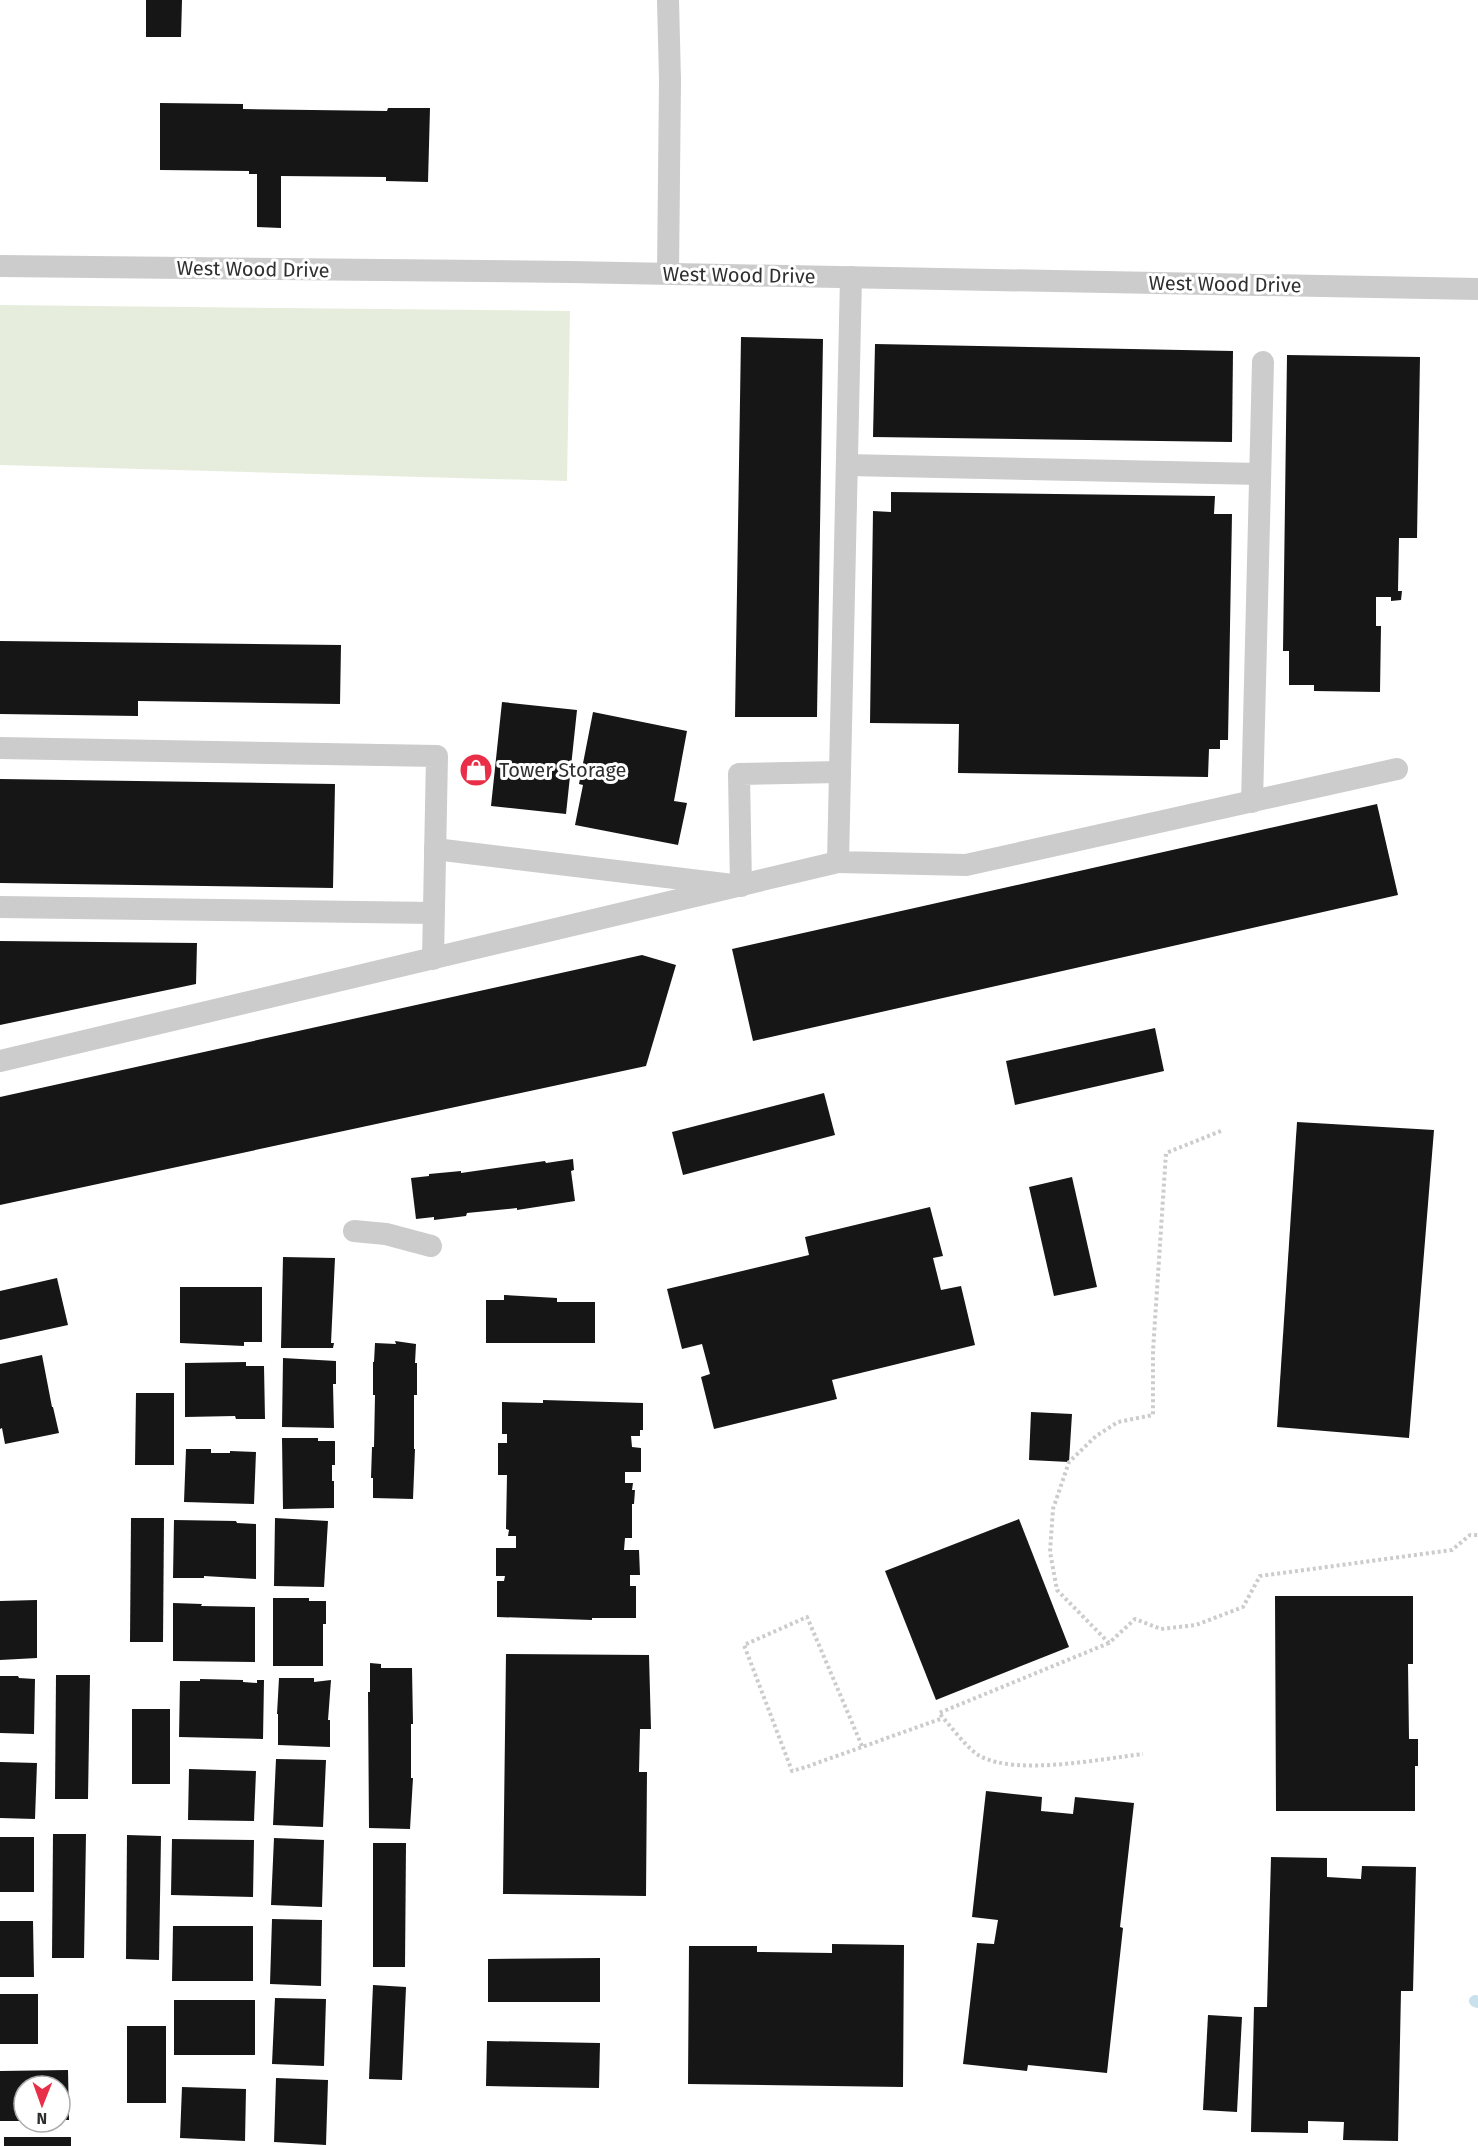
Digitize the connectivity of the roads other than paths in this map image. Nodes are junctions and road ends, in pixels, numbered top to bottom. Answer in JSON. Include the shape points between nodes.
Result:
{"nodes":[{"id":1,"x":668,"y":0,"type":"edge"},
{"id":2,"x":0,"y":266,"type":"edge"},
{"id":3,"x":668,"y":273,"type":"junction"},
{"id":4,"x":851,"y":277,"type":"junction"},
{"id":5,"x":1478,"y":290,"type":"edge"},
{"id":6,"x":1263,"y":362,"type":"dead end"},
{"id":7,"x":847,"y":465,"type":"junction"},
{"id":8,"x":1260,"y":474,"type":"junction"},
{"id":9,"x":0,"y":748,"type":"edge"},
{"id":10,"x":1397,"y":769,"type":"dead end"},
{"id":11,"x":840,"y":772,"type":"junction"},
{"id":12,"x":1251,"y":802,"type":"junction"},
{"id":13,"x":435,"y":849,"type":"junction"},
{"id":14,"x":838,"y":862,"type":"junction"},
{"id":15,"x":741,"y":886,"type":"junction"},
{"id":16,"x":0,"y":907,"type":"edge"},
{"id":17,"x":434,"y":913,"type":"junction"},
{"id":18,"x":433,"y":959,"type":"junction"},
{"id":19,"x":0,"y":1061,"type":"edge"},
{"id":20,"x":354,"y":1231,"type":"dead end"},
{"id":21,"x":431,"y":1246,"type":"dead end"}],
"edges":[{"from":1,"to":3,"type":"lane"},
{"from":2,"to":3,"type":"lane","name":"West Wood Drive"},
{"from":3,"to":4,"type":"lane","name":"West Wood Drive"},
{"from":4,"to":5,"type":"lane","name":"West Wood Drive"},
{"from":4,"to":7,"type":"lane"},
{"from":6,"to":8,"type":"lane"},
{"from":7,"to":8,"type":"lane"},
{"from":7,"to":11,"type":"lane"},
{"from":8,"to":12,"type":"lane"},
{"from":9,"to":13,"type":"lane","via":[[437,756]]},
{"from":10,"to":12,"type":"lane"},
{"from":11,"to":14,"type":"lane"},
{"from":11,"to":15,"type":"lane","via":[[739,774]]},
{"from":12,"to":14,"type":"lane","via":[[966,865]]},
{"from":13,"to":15,"type":"lane"},
{"from":13,"to":17,"type":"lane"},
{"from":14,"to":15,"type":"lane"},
{"from":15,"to":18,"type":"lane"},
{"from":16,"to":17,"type":"lane"},
{"from":17,"to":18,"type":"lane"},
{"from":18,"to":19,"type":"lane"},
{"from":20,"to":21,"type":"lane","via":[[386,1234]]}]}
